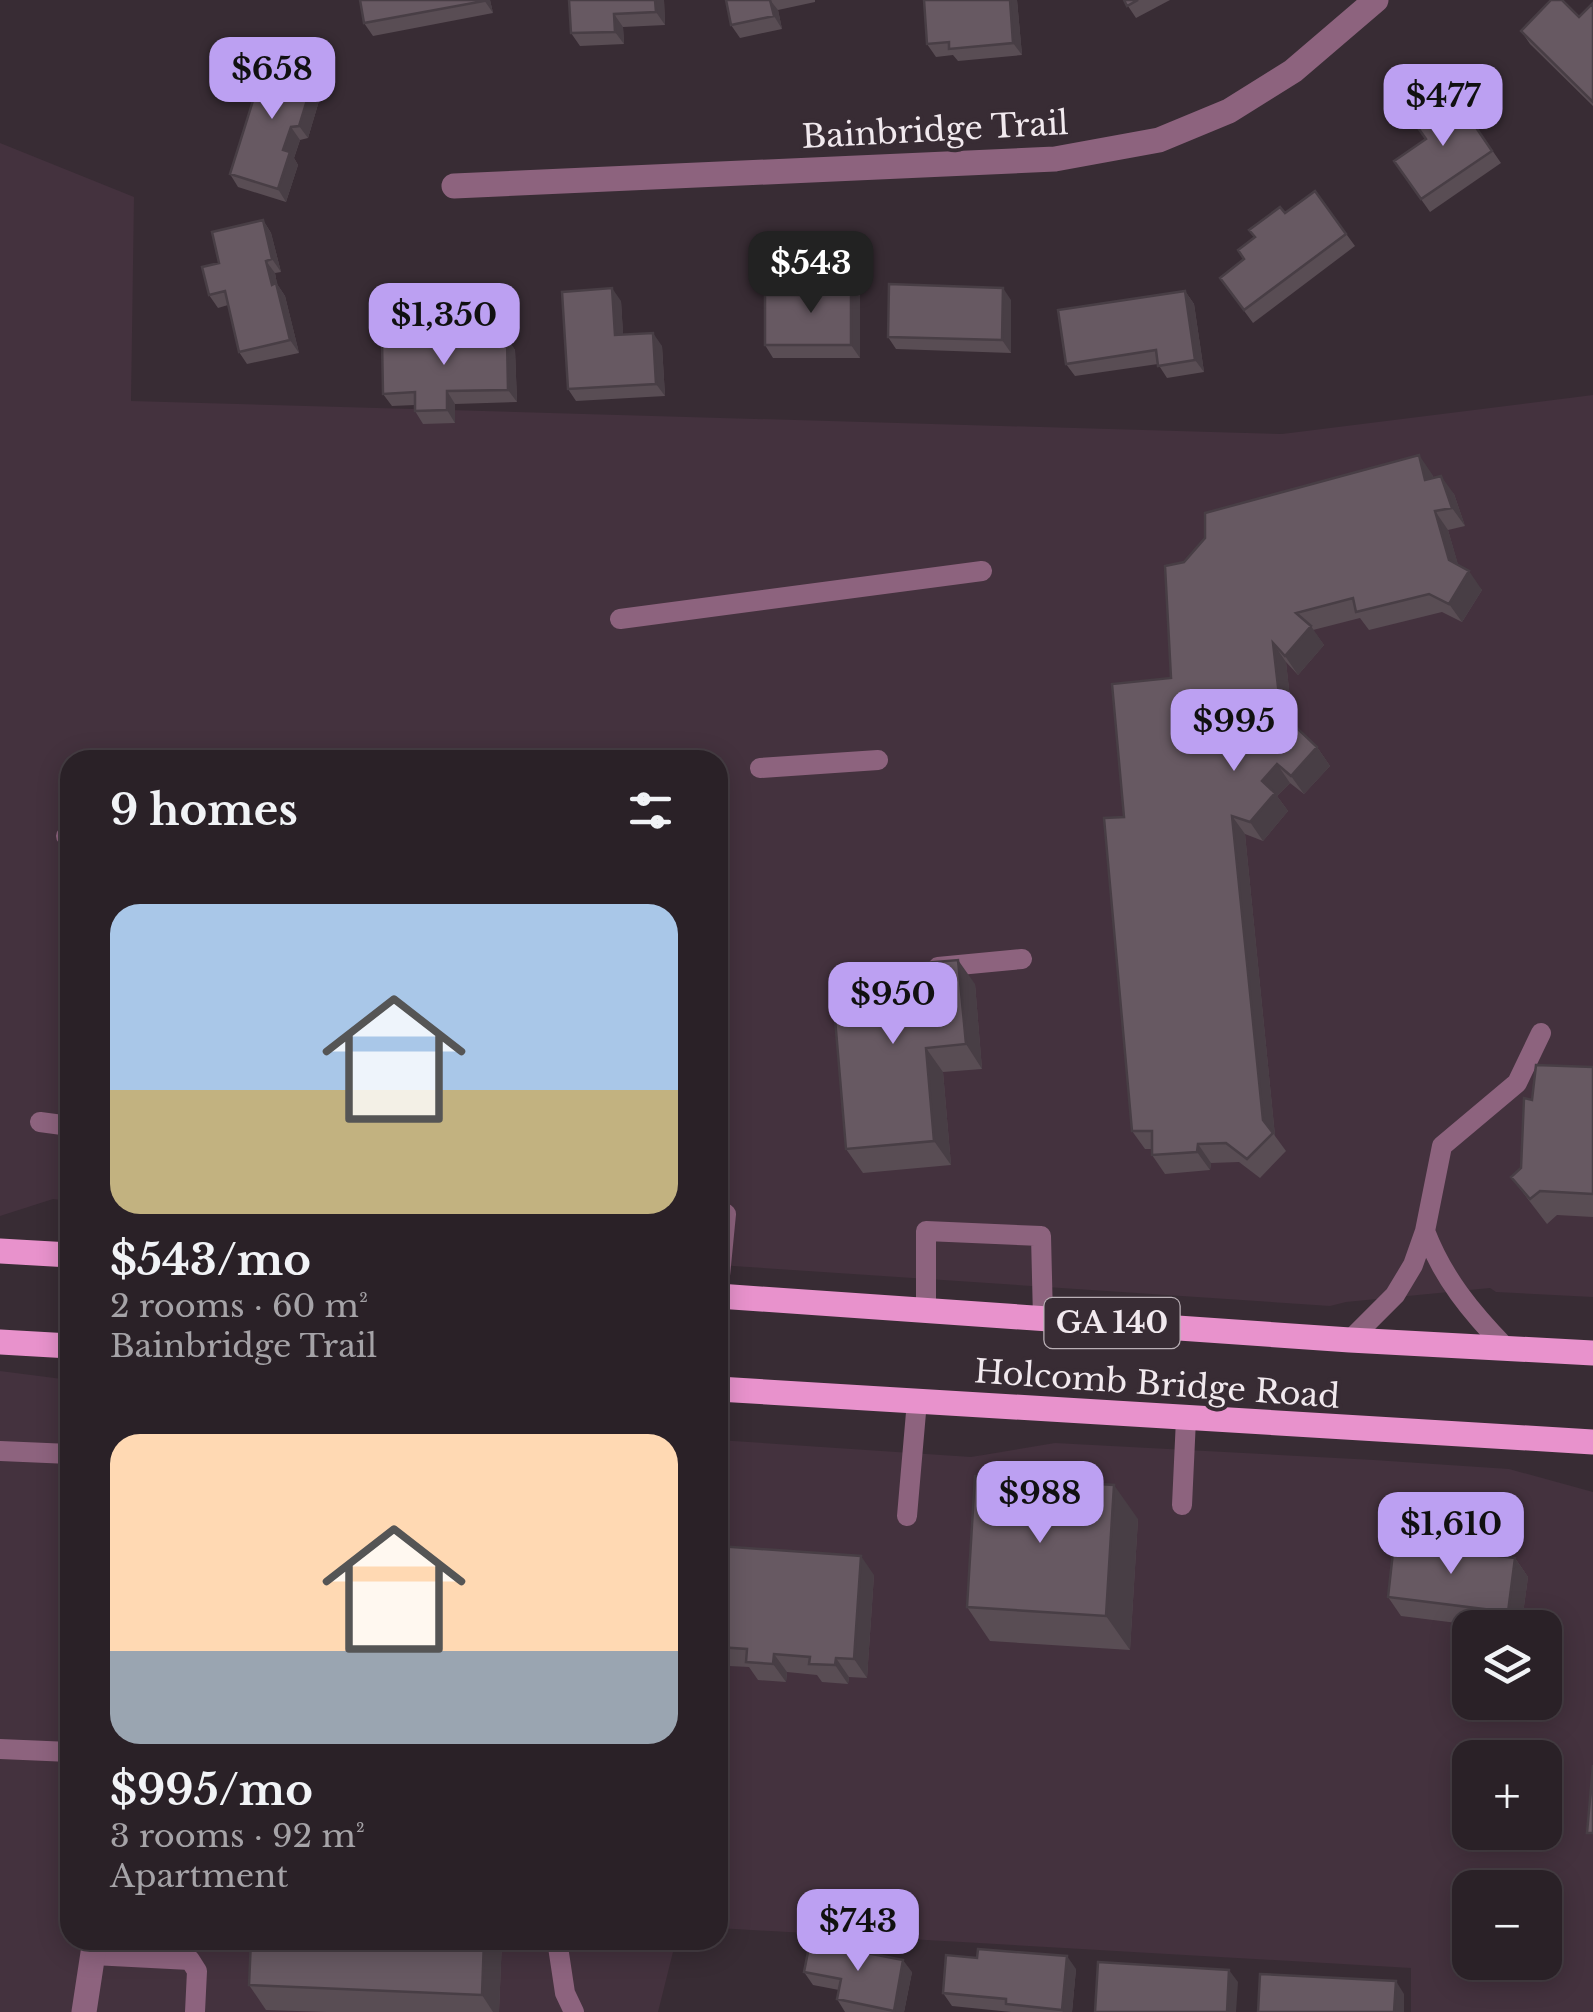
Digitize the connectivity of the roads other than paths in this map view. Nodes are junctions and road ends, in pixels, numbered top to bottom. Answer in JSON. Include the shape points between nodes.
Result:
{"nodes":[{"id":1,"x":1376,"y":0,"type":"edge"},
{"id":2,"x":454,"y":186,"type":"dead end"},
{"id":3,"x":982,"y":571,"type":"dead end"},
{"id":4,"x":620,"y":618,"type":"dead end"},
{"id":5,"x":878,"y":760,"type":"dead end"},
{"id":6,"x":760,"y":768,"type":"dead end"},
{"id":7,"x":1022,"y":960,"type":"dead end"},
{"id":8,"x":914,"y":969,"type":"edge"},
{"id":9,"x":1542,"y":1033,"type":"dead end"},
{"id":10,"x":40,"y":1122,"type":"dead end"},
{"id":11,"x":60,"y":1125,"type":"edge"},
{"id":12,"x":1424,"y":1230,"type":"junction"},
{"id":13,"x":0,"y":1251,"type":"edge"},
{"id":14,"x":60,"y":1254,"type":"edge"},
{"id":15,"x":728,"y":1297,"type":"edge"},
{"id":16,"x":926,"y":1309,"type":"junction"},
{"id":17,"x":1042,"y":1318,"type":"junction"},
{"id":18,"x":1350,"y":1340,"type":"junction"},
{"id":19,"x":0,"y":1342,"type":"edge"},
{"id":20,"x":60,"y":1345,"type":"edge"},
{"id":21,"x":1506,"y":1348,"type":"junction"},
{"id":22,"x":1593,"y":1354,"type":"edge"},
{"id":23,"x":728,"y":1389,"type":"edge"},
{"id":24,"x":916,"y":1402,"type":"junction"},
{"id":25,"x":1186,"y":1419,"type":"junction"},
{"id":26,"x":1593,"y":1442,"type":"edge"},
{"id":27,"x":0,"y":1451,"type":"edge"},
{"id":28,"x":60,"y":1454,"type":"edge"},
{"id":29,"x":1182,"y":1505,"type":"dead end"},
{"id":30,"x":907,"y":1516,"type":"dead end"},
{"id":31,"x":0,"y":1749,"type":"edge"},
{"id":32,"x":60,"y":1752,"type":"edge"},
{"id":33,"x":94,"y":1950,"type":"edge"},
{"id":34,"x":116,"y":1950,"type":"edge"},
{"id":35,"x":559,"y":1950,"type":"edge"},
{"id":36,"x":84,"y":2012,"type":"edge"},
{"id":37,"x":195,"y":2012,"type":"edge"},
{"id":38,"x":574,"y":2012,"type":"edge"}],
"edges":[{"from":1,"to":2,"type":"street","name":"Bainbridge Trail","via":[[1294,71],[1229,112],[1159,140],[1055,159]]},
{"from":3,"to":4,"type":"lane"},
{"from":5,"to":6,"type":"lane"},
{"from":7,"to":8,"type":"lane"},
{"from":9,"to":12,"type":"lane","via":[[1517,1083],[1442,1146]]},
{"from":10,"to":11,"type":"lane"},
{"from":12,"to":18,"type":"lane","via":[[1395,1295]]},
{"from":12,"to":21,"type":"lane","via":[[1463,1301]]},
{"from":13,"to":14,"type":"main road"},
{"from":15,"to":16,"type":"main road","name":"Holcomb Bridge Road","number":"GA 140"},
{"from":16,"to":17,"type":"main road","name":"Holcomb Bridge Road","number":"GA 140"},
{"from":16,"to":17,"type":"lane","via":[[926,1231],[1041,1236]]},
{"from":17,"to":18,"type":"main road","name":"Holcomb Bridge Road","number":"GA 140"},
{"from":18,"to":21,"type":"main road","name":"Holcomb Bridge Road","number":"GA 140"},
{"from":19,"to":20,"type":"main road"},
{"from":21,"to":22,"type":"main road","name":"Holcomb Bridge Road","number":"GA 140"},
{"from":23,"to":24,"type":"main road","name":"Holcomb Bridge Road"},
{"from":24,"to":25,"type":"main road","name":"Holcomb Bridge Road"},
{"from":24,"to":30,"type":"lane"},
{"from":25,"to":26,"type":"main road","name":"Holcomb Bridge Road"},
{"from":25,"to":29,"type":"lane"},
{"from":27,"to":28,"type":"lane"},
{"from":31,"to":32,"type":"lane"},
{"from":33,"to":36,"type":"street"},
{"from":34,"to":37,"type":"lane","via":[[190,1960],[197,1970]]},
{"from":35,"to":38,"type":"lane"}]}
